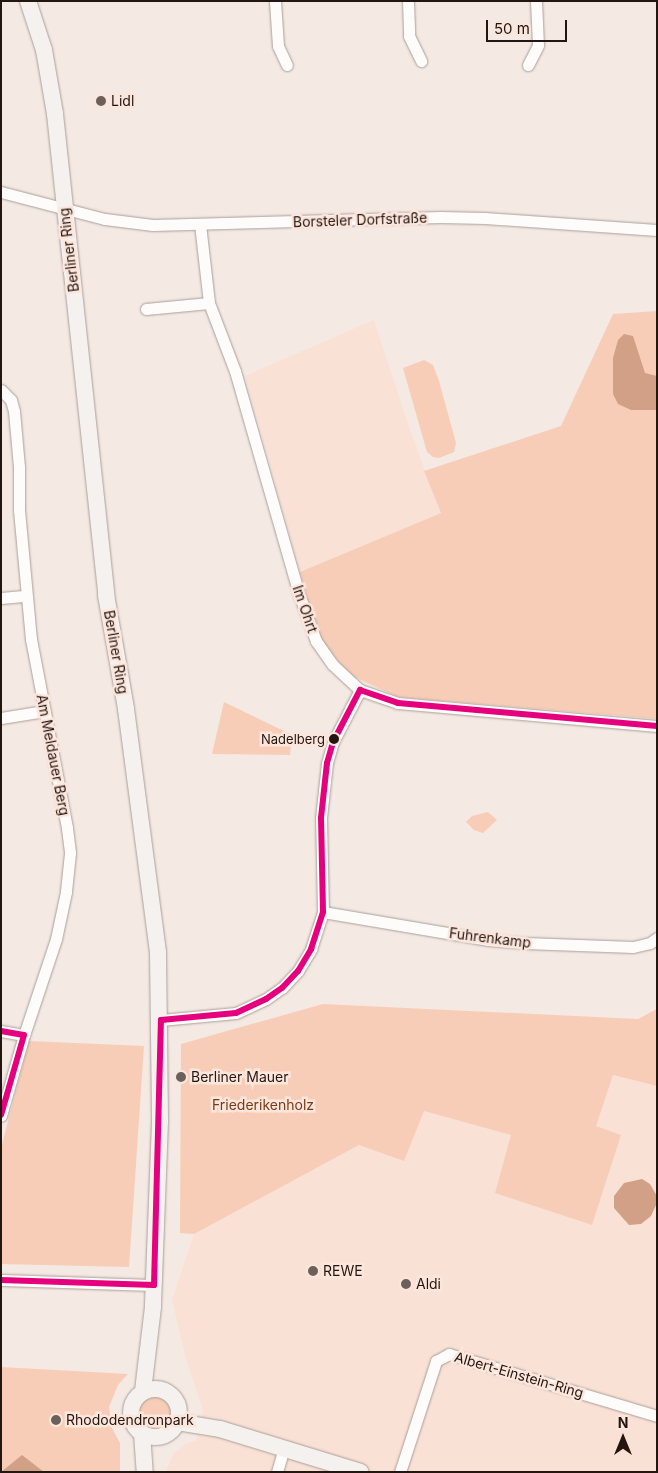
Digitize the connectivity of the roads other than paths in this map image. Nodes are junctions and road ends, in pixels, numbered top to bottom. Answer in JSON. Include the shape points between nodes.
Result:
{"nodes":[{"id":1,"x":28,"y":1,"type":"edge"},
{"id":2,"x":275,"y":1,"type":"edge"},
{"id":3,"x":408,"y":1,"type":"edge"},
{"id":4,"x":536,"y":1,"type":"edge"},
{"id":5,"x":421,"y":61,"type":"dead end"},
{"id":6,"x":287,"y":65,"type":"dead end"},
{"id":7,"x":528,"y":65,"type":"dead end"},
{"id":8,"x":1,"y":192,"type":"edge"},
{"id":9,"x":64,"y":208,"type":"junction"},
{"id":10,"x":200,"y":224,"type":"junction"},
{"id":11,"x":657,"y":230,"type":"edge"},
{"id":12,"x":209,"y":303,"type":"junction"},
{"id":13,"x":146,"y":309,"type":"dead end"},
{"id":14,"x":1,"y":390,"type":"edge"},
{"id":15,"x":26,"y":596,"type":"junction"},
{"id":16,"x":1,"y":598,"type":"edge"},
{"id":17,"x":360,"y":690,"type":"junction"},
{"id":18,"x":44,"y":711,"type":"junction"},
{"id":19,"x":1,"y":718,"type":"edge"},
{"id":20,"x":657,"y":726,"type":"edge"},
{"id":21,"x":323,"y":912,"type":"junction"},
{"id":22,"x":657,"y":938,"type":"edge"},
{"id":23,"x":161,"y":1020,"type":"junction"},
{"id":24,"x":1,"y":1031,"type":"edge"},
{"id":25,"x":24,"y":1035,"type":"junction"},
{"id":26,"x":1,"y":1116,"type":"edge"},
{"id":27,"x":1,"y":1280,"type":"edge"},
{"id":28,"x":154,"y":1285,"type":"junction"},
{"id":29,"x":150,"y":1390,"type":"junction"},
{"id":30,"x":178,"y":1415,"type":"junction"},
{"id":31,"x":657,"y":1416,"type":"edge"},
{"id":32,"x":149,"y":1435,"type":"junction"},
{"id":33,"x":284,"y":1448,"type":"junction"},
{"id":34,"x":145,"y":1472,"type":"edge"},
{"id":35,"x":152,"y":1472,"type":"edge"},
{"id":36,"x":277,"y":1472,"type":"edge"},
{"id":37,"x":361,"y":1472,"type":"edge"},
{"id":38,"x":400,"y":1472,"type":"edge"}],
"edges":[{"from":1,"to":9,"type":"street","name":"Berliner Ring","via":[[44,50],[55,114]]},
{"from":2,"to":6,"type":"street","via":[[278,46]]},
{"from":3,"to":5,"type":"street","via":[[409,36]]},
{"from":4,"to":7,"type":"street","via":[[538,46]]},
{"from":8,"to":9,"type":"street","name":"Borsteler Dorfstraße"},
{"from":9,"to":10,"type":"street","name":"Borsteler Dorfstraße","via":[[129,223]]},
{"from":9,"to":23,"type":"street","name":"Berliner Ring","via":[[106,595],[126,709],[155,916]]},
{"from":10,"to":11,"type":"street","name":"Borsteler Dorfstraße","via":[[441,217]]},
{"from":10,"to":12,"type":"street","name":"Im Ohrt"},
{"from":12,"to":13,"type":"street"},
{"from":12,"to":17,"type":"street","name":"Im Ohrt","via":[[235,372],[299,594],[316,641],[333,665]]},
{"from":14,"to":15,"type":"street","name":"Am Meldauer Berg","via":[[11,400],[14,411]]},
{"from":15,"to":16,"type":"street"},
{"from":15,"to":18,"type":"street","name":"Am Meldauer Berg"},
{"from":17,"to":20,"type":"street","name":"Im Ohrt","via":[[398,703]]},
{"from":17,"to":21,"type":"street","via":[[333,742],[326,768],[321,818]]},
{"from":18,"to":19,"type":"street"},
{"from":18,"to":25,"type":"street","name":"Am Meldauer Berg","via":[[70,854],[56,939]]},
{"from":21,"to":22,"type":"street","name":"Fuhrenkamp","via":[[525,943],[633,947],[650,944]]},
{"from":21,"to":23,"type":"street","via":[[311,949],[298,971],[266,999],[236,1013]]},
{"from":23,"to":28,"type":"street","name":"Berliner Ring"},
{"from":24,"to":25,"type":"street"},
{"from":25,"to":26,"type":"street","name":"Am Meldauer Berg"},
{"from":27,"to":28,"type":"street"},
{"from":28,"to":29,"type":"street","name":"Berliner Ring"},
{"from":29,"to":30,"type":"street","via":[[172,1395]]},
{"from":29,"to":32,"type":"street","via":[[133,1401],[130,1412],[133,1423]]},
{"from":30,"to":32,"type":"street","via":[[170,1431]]},
{"from":30,"to":33,"type":"street"},
{"from":31,"to":38,"type":"street","name":"Albert-Einstein-Ring","via":[[449,1354],[436,1361]]},
{"from":32,"to":34,"type":"street"},
{"from":32,"to":35,"type":"street"},
{"from":33,"to":36,"type":"street"},
{"from":33,"to":37,"type":"street"}]}
